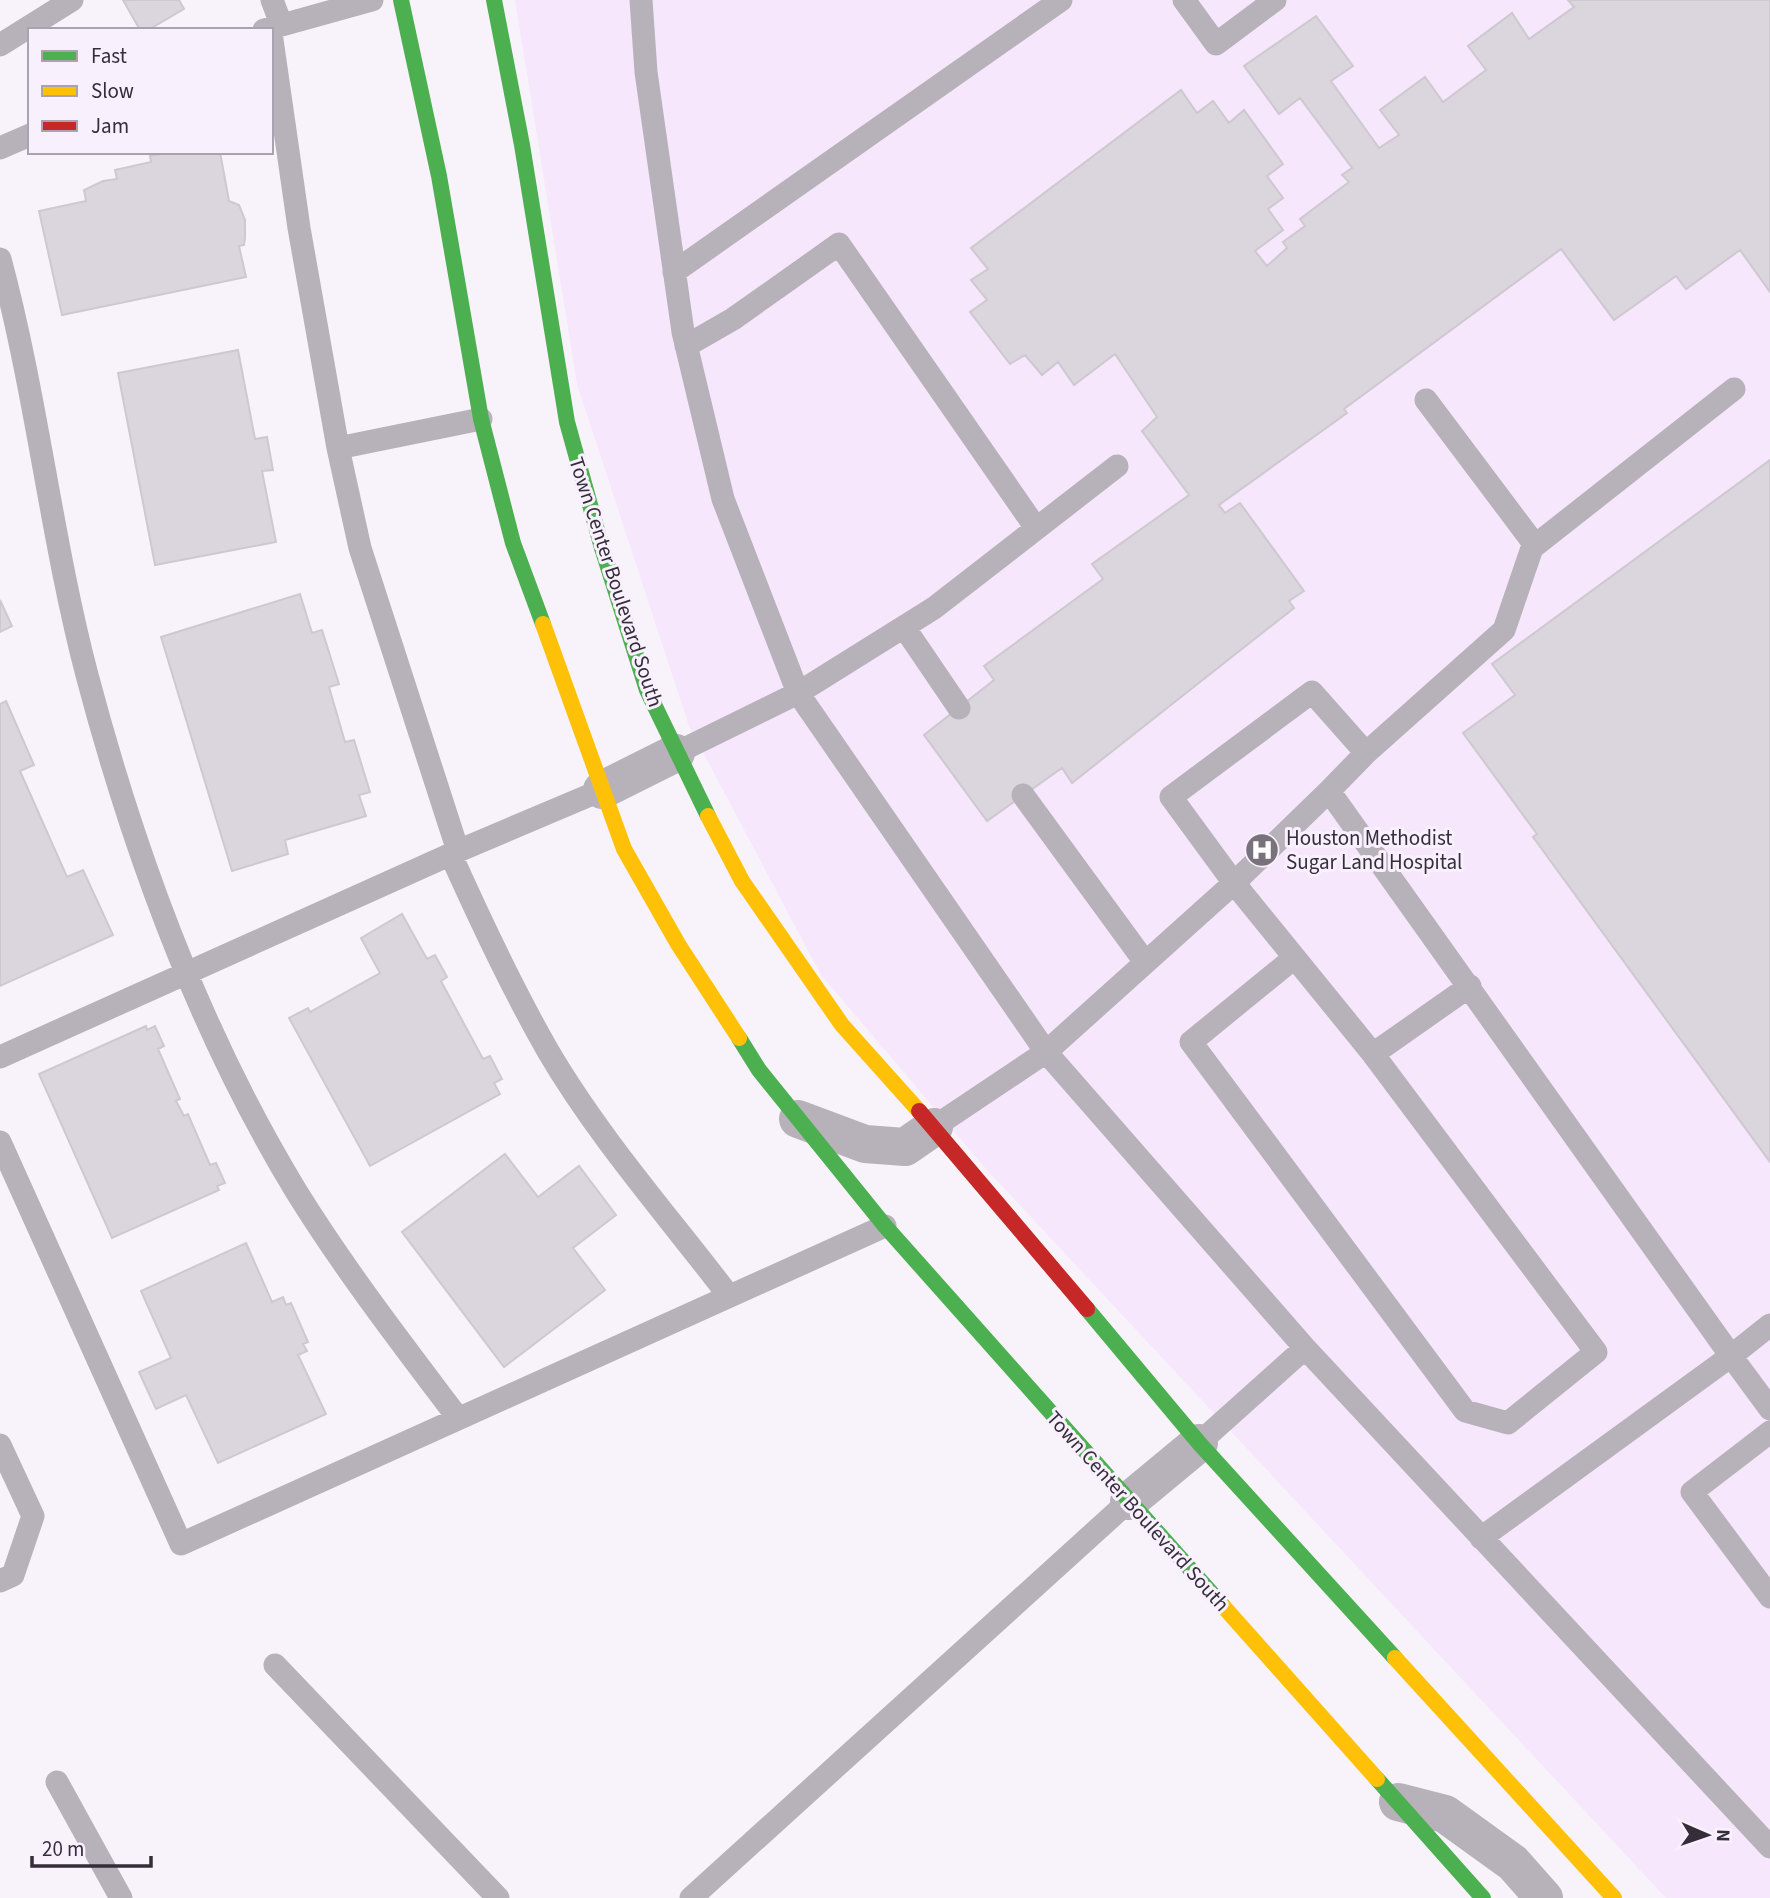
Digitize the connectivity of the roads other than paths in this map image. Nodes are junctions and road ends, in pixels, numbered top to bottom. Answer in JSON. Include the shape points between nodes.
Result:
{"nodes":[{"id":1,"x":72,"y":0,"type":"edge"},
{"id":2,"x":272,"y":0,"type":"edge"},
{"id":3,"x":372,"y":0,"type":"edge"},
{"id":4,"x":401,"y":0,"type":"edge"},
{"id":5,"x":494,"y":0,"type":"edge"},
{"id":6,"x":641,"y":0,"type":"edge"},
{"id":7,"x":1061,"y":0,"type":"edge"},
{"id":8,"x":1184,"y":0,"type":"edge"},
{"id":9,"x":1275,"y":0,"type":"edge"},
{"id":10,"x":271,"y":28,"type":"edge"},
{"id":11,"x":273,"y":28,"type":"edge"},
{"id":12,"x":273,"y":43,"type":"edge"},
{"id":13,"x":0,"y":45,"type":"edge"},
{"id":14,"x":28,"y":136,"type":"edge"},
{"id":15,"x":0,"y":148,"type":"edge"},
{"id":16,"x":0,"y":259,"type":"edge"},
{"id":17,"x":674,"y":272,"type":"junction"},
{"id":18,"x":686,"y":346,"type":"junction"},
{"id":19,"x":1734,"y":389,"type":"dead end"},
{"id":20,"x":1426,"y":400,"type":"dead end"},
{"id":21,"x":481,"y":419,"type":"junction"},
{"id":22,"x":338,"y":448,"type":"junction"},
{"id":23,"x":1118,"y":466,"type":"dead end"},
{"id":24,"x":1037,"y":528,"type":"junction"},
{"id":25,"x":1535,"y":545,"type":"junction"},
{"id":26,"x":904,"y":627,"type":"junction"},
{"id":27,"x":797,"y":693,"type":"junction"},
{"id":28,"x":959,"y":708,"type":"dead end"},
{"id":29,"x":676,"y":753,"type":"junction"},
{"id":30,"x":1366,"y":753,"type":"junction"},
{"id":31,"x":602,"y":790,"type":"junction"},
{"id":32,"x":1329,"y":791,"type":"junction"},
{"id":33,"x":1023,"y":795,"type":"dead end"},
{"id":34,"x":454,"y":853,"type":"junction"},
{"id":35,"x":1234,"y":883,"type":"junction"},
{"id":36,"x":1294,"y":958,"type":"junction"},
{"id":37,"x":1145,"y":962,"type":"junction"},
{"id":38,"x":187,"y":973,"type":"junction"},
{"id":39,"x":1470,"y":986,"type":"junction"},
{"id":40,"x":1046,"y":1052,"type":"junction"},
{"id":41,"x":1373,"y":1054,"type":"junction"},
{"id":42,"x":0,"y":1056,"type":"edge"},
{"id":43,"x":798,"y":1119,"type":"junction"},
{"id":44,"x":934,"y":1127,"type":"junction"},
{"id":45,"x":0,"y":1142,"type":"edge"},
{"id":46,"x":885,"y":1226,"type":"junction"},
{"id":47,"x":729,"y":1296,"type":"junction"},
{"id":48,"x":1770,"y":1325,"type":"edge"},
{"id":49,"x":1305,"y":1348,"type":"junction"},
{"id":50,"x":1731,"y":1356,"type":"junction"},
{"id":51,"x":1770,"y":1409,"type":"edge"},
{"id":52,"x":458,"y":1418,"type":"junction"},
{"id":53,"x":1770,"y":1432,"type":"edge"},
{"id":54,"x":1199,"y":1443,"type":"junction"},
{"id":55,"x":0,"y":1445,"type":"edge"},
{"id":56,"x":1129,"y":1501,"type":"junction"},
{"id":57,"x":1481,"y":1538,"type":"junction"},
{"id":58,"x":0,"y":1581,"type":"edge"},
{"id":59,"x":1770,"y":1597,"type":"edge"},
{"id":60,"x":275,"y":1665,"type":"dead end"},
{"id":61,"x":57,"y":1782,"type":"dead end"},
{"id":62,"x":1398,"y":1802,"type":"junction"},
{"id":63,"x":1770,"y":1847,"type":"edge"},
{"id":64,"x":121,"y":1898,"type":"edge"},
{"id":65,"x":498,"y":1898,"type":"edge"},
{"id":66,"x":691,"y":1898,"type":"edge"},
{"id":67,"x":1483,"y":1898,"type":"edge"},
{"id":68,"x":1544,"y":1898,"type":"edge"},
{"id":69,"x":1614,"y":1898,"type":"edge"}],
"edges":[{"from":1,"to":13,"type":"lane"},
{"from":2,"to":10,"type":"lane"},
{"from":3,"to":11,"type":"lane"},
{"from":4,"to":21,"type":"street","name":"Town Center Boulevard South","via":[[439,176]]},
{"from":5,"to":29,"type":"street","name":"Town Center Boulevard South","via":[[567,422],[647,690]]},
{"from":6,"to":17,"type":"lane","via":[[646,72]]},
{"from":7,"to":17,"type":"lane"},
{"from":8,"to":9,"type":"lane","via":[[1216,44]]},
{"from":12,"to":22,"type":"lane","via":[[299,228]]},
{"from":14,"to":15,"type":"lane"},
{"from":16,"to":38,"type":"lane","via":[[86,672],[121,797]]},
{"from":17,"to":18,"type":"lane"},
{"from":18,"to":24,"type":"lane","via":[[839,244]]},
{"from":18,"to":27,"type":"lane","via":[[723,499]]},
{"from":19,"to":25,"type":"lane"},
{"from":20,"to":25,"type":"lane"},
{"from":21,"to":22,"type":"lane"},
{"from":21,"to":31,"type":"street","name":"Town Center Boulevard South","via":[[513,543]]},
{"from":22,"to":34,"type":"lane","via":[[360,548]]},
{"from":23,"to":24,"type":"lane"},
{"from":24,"to":26,"type":"lane"},
{"from":25,"to":30,"type":"lane","via":[[1504,630]]},
{"from":26,"to":27,"type":"lane"},
{"from":26,"to":28,"type":"lane"},
{"from":27,"to":29,"type":"lane"},
{"from":27,"to":40,"type":"lane"},
{"from":29,"to":31,"type":"street"},
{"from":29,"to":44,"type":"street","name":"Town Center Boulevard South","via":[[742,881],[842,1024]]},
{"from":30,"to":32,"type":"lane"},
{"from":30,"to":35,"type":"lane","via":[[1312,692],[1171,797]]},
{"from":31,"to":34,"type":"lane"},
{"from":31,"to":43,"type":"street","name":"Town Center Boulevard South","via":[[624,849],[678,944],[759,1070]]},
{"from":32,"to":35,"type":"lane"},
{"from":32,"to":39,"type":"lane"},
{"from":33,"to":37,"type":"lane"},
{"from":34,"to":38,"type":"lane"},
{"from":34,"to":47,"type":"lane","via":[[488,939],[549,1053],[595,1121]]},
{"from":35,"to":36,"type":"lane"},
{"from":35,"to":37,"type":"lane"},
{"from":36,"to":41,"type":"lane"},
{"from":36,"to":41,"type":"lane","via":[[1191,1042],[1465,1411],[1508,1423],[1596,1352]]},
{"from":37,"to":40,"type":"lane"},
{"from":38,"to":42,"type":"lane"},
{"from":38,"to":52,"type":"lane","via":[[295,1189],[364,1294]]},
{"from":39,"to":41,"type":"lane"},
{"from":39,"to":50,"type":"lane"},
{"from":40,"to":44,"type":"lane"},
{"from":40,"to":49,"type":"lane"},
{"from":43,"to":44,"type":"street","via":[[864,1144],[905,1147]]},
{"from":43,"to":46,"type":"street","name":"Town Center Boulevard South"},
{"from":44,"to":54,"type":"street","name":"Town Center Boulevard South"},
{"from":45,"to":52,"type":"lane","via":[[181,1545]]},
{"from":46,"to":47,"type":"lane"},
{"from":46,"to":56,"type":"street","name":"Town Center Boulevard South"},
{"from":47,"to":52,"type":"lane"},
{"from":48,"to":50,"type":"lane"},
{"from":49,"to":54,"type":"lane"},
{"from":49,"to":57,"type":"lane"},
{"from":50,"to":51,"type":"lane"},
{"from":50,"to":57,"type":"lane"},
{"from":53,"to":59,"type":"lane","via":[[1692,1492]]},
{"from":54,"to":56,"type":"street"},
{"from":54,"to":69,"type":"street","name":"Town Center Boulevard South"},
{"from":55,"to":58,"type":"lane","via":[[33,1516],[13,1575]]},
{"from":56,"to":62,"type":"street","name":"Town Center Boulevard South"},
{"from":56,"to":66,"type":"lane"},
{"from":57,"to":63,"type":"lane"},
{"from":60,"to":65,"type":"lane"},
{"from":61,"to":64,"type":"lane"},
{"from":62,"to":67,"type":"street","name":"Town Center Boulevard South"},
{"from":62,"to":68,"type":"street","via":[[1446,1814],[1513,1863]]}]}
